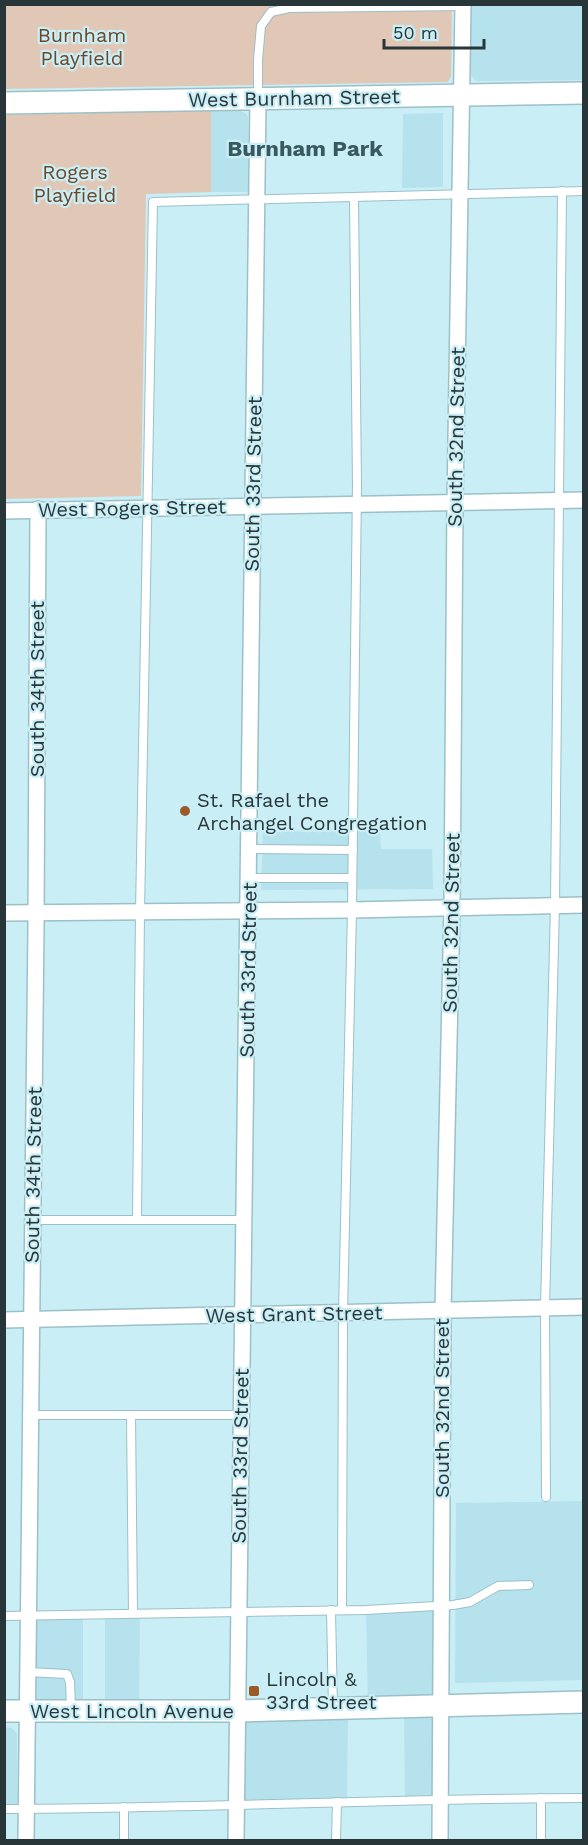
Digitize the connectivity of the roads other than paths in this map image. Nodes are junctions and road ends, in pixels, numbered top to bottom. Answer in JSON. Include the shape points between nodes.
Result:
{"nodes":[{"id":1,"x":463,"y":5,"type":"edge"},
{"id":2,"x":584,"y":93,"type":"edge"},
{"id":3,"x":461,"y":94,"type":"junction"},
{"id":4,"x":258,"y":100,"type":"junction"},
{"id":5,"x":4,"y":103,"type":"edge"},
{"id":6,"x":562,"y":191,"type":"junction"},
{"id":7,"x":584,"y":191,"type":"edge"},
{"id":8,"x":459,"y":194,"type":"junction"},
{"id":9,"x":354,"y":197,"type":"junction"},
{"id":10,"x":256,"y":198,"type":"junction"},
{"id":11,"x":559,"y":500,"type":"junction"},
{"id":12,"x":584,"y":500,"type":"edge"},
{"id":13,"x":455,"y":502,"type":"junction"},
{"id":14,"x":356,"y":504,"type":"junction"},
{"id":15,"x":252,"y":506,"type":"junction"},
{"id":16,"x":147,"y":507,"type":"junction"},
{"id":17,"x":38,"y":509,"type":"junction"},
{"id":18,"x":4,"y":511,"type":"edge"},
{"id":19,"x":249,"y":849,"type":"junction"},
{"id":20,"x":353,"y":850,"type":"junction"},
{"id":21,"x":249,"y":878,"type":"junction"},
{"id":22,"x":352,"y":878,"type":"junction"},
{"id":23,"x":555,"y":905,"type":"junction"},
{"id":24,"x":584,"y":905,"type":"edge"},
{"id":25,"x":452,"y":908,"type":"junction"},
{"id":26,"x":352,"y":910,"type":"junction"},
{"id":27,"x":248,"y":911,"type":"junction"},
{"id":28,"x":140,"y":912,"type":"junction"},
{"id":29,"x":4,"y":913,"type":"edge"},
{"id":30,"x":36,"y":913,"type":"junction"},
{"id":31,"x":33,"y":1220,"type":"junction"},
{"id":32,"x":137,"y":1220,"type":"junction"},
{"id":33,"x":244,"y":1220,"type":"junction"},
{"id":34,"x":584,"y":1307,"type":"edge"},
{"id":35,"x":545,"y":1308,"type":"junction"},
{"id":36,"x":443,"y":1311,"type":"junction"},
{"id":37,"x":343,"y":1313,"type":"junction"},
{"id":38,"x":242,"y":1315,"type":"junction"},
{"id":39,"x":32,"y":1319,"type":"junction"},
{"id":40,"x":4,"y":1320,"type":"edge"},
{"id":41,"x":30,"y":1415,"type":"junction"},
{"id":42,"x":131,"y":1415,"type":"junction"},
{"id":43,"x":240,"y":1415,"type":"junction"},
{"id":44,"x":546,"y":1497,"type":"dead end"},
{"id":45,"x":529,"y":1585,"type":"dead end"},
{"id":46,"x":440,"y":1605,"type":"junction"},
{"id":47,"x":332,"y":1610,"type":"junction"},
{"id":48,"x":342,"y":1610,"type":"junction"},
{"id":49,"x":238,"y":1612,"type":"junction"},
{"id":50,"x":133,"y":1613,"type":"junction"},
{"id":51,"x":28,"y":1615,"type":"junction"},
{"id":52,"x":4,"y":1616,"type":"edge"},
{"id":53,"x":27,"y":1672,"type":"junction"},
{"id":54,"x":584,"y":1702,"type":"edge"},
{"id":55,"x":440,"y":1706,"type":"junction"},
{"id":56,"x":333,"y":1709,"type":"junction"},
{"id":57,"x":4,"y":1711,"type":"edge"},
{"id":58,"x":26,"y":1711,"type":"junction"},
{"id":59,"x":238,"y":1711,"type":"junction"},
{"id":60,"x":71,"y":1712,"type":"junction"},
{"id":61,"x":541,"y":1798,"type":"junction"},
{"id":62,"x":584,"y":1798,"type":"edge"},
{"id":63,"x":441,"y":1799,"type":"junction"},
{"id":64,"x":336,"y":1802,"type":"junction"},
{"id":65,"x":236,"y":1805,"type":"junction"},
{"id":66,"x":124,"y":1807,"type":"junction"},
{"id":67,"x":4,"y":1809,"type":"edge"},
{"id":68,"x":26,"y":1809,"type":"junction"},
{"id":69,"x":26,"y":1840,"type":"edge"},
{"id":70,"x":124,"y":1840,"type":"edge"},
{"id":71,"x":236,"y":1840,"type":"edge"},
{"id":72,"x":336,"y":1840,"type":"edge"},
{"id":73,"x":440,"y":1840,"type":"edge"},
{"id":74,"x":541,"y":1840,"type":"edge"}],
"edges":[{"from":1,"to":3,"type":"street","name":"South 32nd Street"},
{"from":1,"to":4,"type":"lane","via":[[289,8],[270,12],[261,26]]},
{"from":2,"to":3,"type":"main road","name":"West Burnham Street"},
{"from":3,"to":4,"type":"main road","name":"West Burnham Street"},
{"from":3,"to":8,"type":"street","name":"South 32nd Street"},
{"from":4,"to":5,"type":"main road","name":"West Burnham Street"},
{"from":4,"to":10,"type":"street","name":"South 33rd Street"},
{"from":6,"to":7,"type":"lane"},
{"from":6,"to":8,"type":"lane"},
{"from":6,"to":11,"type":"lane"},
{"from":8,"to":9,"type":"lane"},
{"from":8,"to":13,"type":"street","name":"South 32nd Street"},
{"from":9,"to":10,"type":"lane"},
{"from":9,"to":14,"type":"lane"},
{"from":10,"to":15,"type":"street","name":"South 33rd Street"},
{"from":10,"to":16,"type":"lane","via":[[153,202]]},
{"from":11,"to":12,"type":"street","name":"West Rogers Street"},
{"from":11,"to":13,"type":"street","name":"West Rogers Street"},
{"from":11,"to":23,"type":"lane"},
{"from":13,"to":14,"type":"street","name":"West Rogers Street"},
{"from":13,"to":25,"type":"street","name":"South 32nd Street"},
{"from":14,"to":15,"type":"street","name":"West Rogers Street"},
{"from":14,"to":20,"type":"lane"},
{"from":15,"to":16,"type":"street","name":"West Rogers Street"},
{"from":15,"to":19,"type":"street","name":"South 33rd Street"},
{"from":16,"to":17,"type":"street","name":"West Rogers Street"},
{"from":16,"to":28,"type":"lane"},
{"from":17,"to":18,"type":"street","name":"West Rogers Street"},
{"from":17,"to":30,"type":"street","name":"South 34th Street"},
{"from":19,"to":20,"type":"lane"},
{"from":19,"to":21,"type":"street","name":"South 33rd Street"},
{"from":20,"to":22,"type":"lane"},
{"from":21,"to":22,"type":"lane"},
{"from":21,"to":27,"type":"street","name":"South 33rd Street"},
{"from":22,"to":26,"type":"lane"},
{"from":23,"to":24,"type":"street"},
{"from":23,"to":25,"type":"street"},
{"from":23,"to":35,"type":"lane"},
{"from":25,"to":26,"type":"street"},
{"from":25,"to":36,"type":"street","name":"South 32nd Street"},
{"from":26,"to":27,"type":"street"},
{"from":26,"to":37,"type":"lane"},
{"from":27,"to":28,"type":"street"},
{"from":27,"to":33,"type":"street","name":"South 33rd Street"},
{"from":28,"to":30,"type":"street"},
{"from":28,"to":32,"type":"lane"},
{"from":29,"to":30,"type":"street"},
{"from":30,"to":31,"type":"street","name":"South 34th Street"},
{"from":31,"to":32,"type":"lane"},
{"from":31,"to":39,"type":"street","name":"South 34th Street"},
{"from":32,"to":33,"type":"lane"},
{"from":33,"to":38,"type":"street","name":"South 33rd Street"},
{"from":34,"to":35,"type":"street","name":"West Grant Street"},
{"from":35,"to":36,"type":"street","name":"West Grant Street"},
{"from":35,"to":44,"type":"lane"},
{"from":36,"to":37,"type":"street","name":"West Grant Street"},
{"from":36,"to":46,"type":"street","name":"South 32nd Street"},
{"from":37,"to":38,"type":"street","name":"West Grant Street"},
{"from":37,"to":48,"type":"lane"},
{"from":38,"to":39,"type":"street","name":"West Grant Street"},
{"from":38,"to":43,"type":"street","name":"South 33rd Street"},
{"from":39,"to":40,"type":"street","name":"West Grant Street"},
{"from":39,"to":41,"type":"street","name":"South 34th Street"},
{"from":41,"to":42,"type":"lane"},
{"from":41,"to":51,"type":"street","name":"South 34th Street"},
{"from":42,"to":43,"type":"lane"},
{"from":42,"to":50,"type":"lane"},
{"from":43,"to":49,"type":"street","name":"South 33rd Street"},
{"from":45,"to":46,"type":"lane","via":[[498,1586],[470,1602]]},
{"from":46,"to":48,"type":"lane"},
{"from":46,"to":55,"type":"street","name":"South 32nd Street"},
{"from":47,"to":48,"type":"lane"},
{"from":47,"to":49,"type":"lane"},
{"from":47,"to":56,"type":"lane"},
{"from":49,"to":50,"type":"lane"},
{"from":49,"to":59,"type":"street","name":"South 33rd Street"},
{"from":50,"to":51,"type":"lane"},
{"from":51,"to":52,"type":"lane"},
{"from":51,"to":53,"type":"street","name":"South 34th Street"},
{"from":53,"to":58,"type":"street","name":"South 34th Street"},
{"from":53,"to":60,"type":"lane","via":[[67,1674]]},
{"from":54,"to":55,"type":"main road","name":"West Lincoln Avenue"},
{"from":55,"to":56,"type":"main road","name":"West Lincoln Avenue"},
{"from":55,"to":63,"type":"street","name":"South 32nd Street"},
{"from":56,"to":59,"type":"main road","name":"West Lincoln Avenue"},
{"from":57,"to":58,"type":"main road","name":"West Lincoln Avenue"},
{"from":58,"to":60,"type":"main road","name":"West Lincoln Avenue"},
{"from":58,"to":68,"type":"street","name":"South 34th Street"},
{"from":59,"to":60,"type":"main road","name":"West Lincoln Avenue"},
{"from":59,"to":65,"type":"street","name":"South 33rd Street"},
{"from":61,"to":62,"type":"lane"},
{"from":61,"to":63,"type":"lane"},
{"from":61,"to":74,"type":"lane"},
{"from":63,"to":64,"type":"lane"},
{"from":63,"to":73,"type":"street","name":"South 32nd Street"},
{"from":64,"to":65,"type":"lane"},
{"from":64,"to":72,"type":"lane"},
{"from":65,"to":66,"type":"lane"},
{"from":65,"to":71,"type":"street","name":"South 33rd Street"},
{"from":66,"to":68,"type":"lane"},
{"from":66,"to":70,"type":"lane"},
{"from":67,"to":68,"type":"lane"},
{"from":68,"to":69,"type":"street","name":"South 34th Street"}]}
